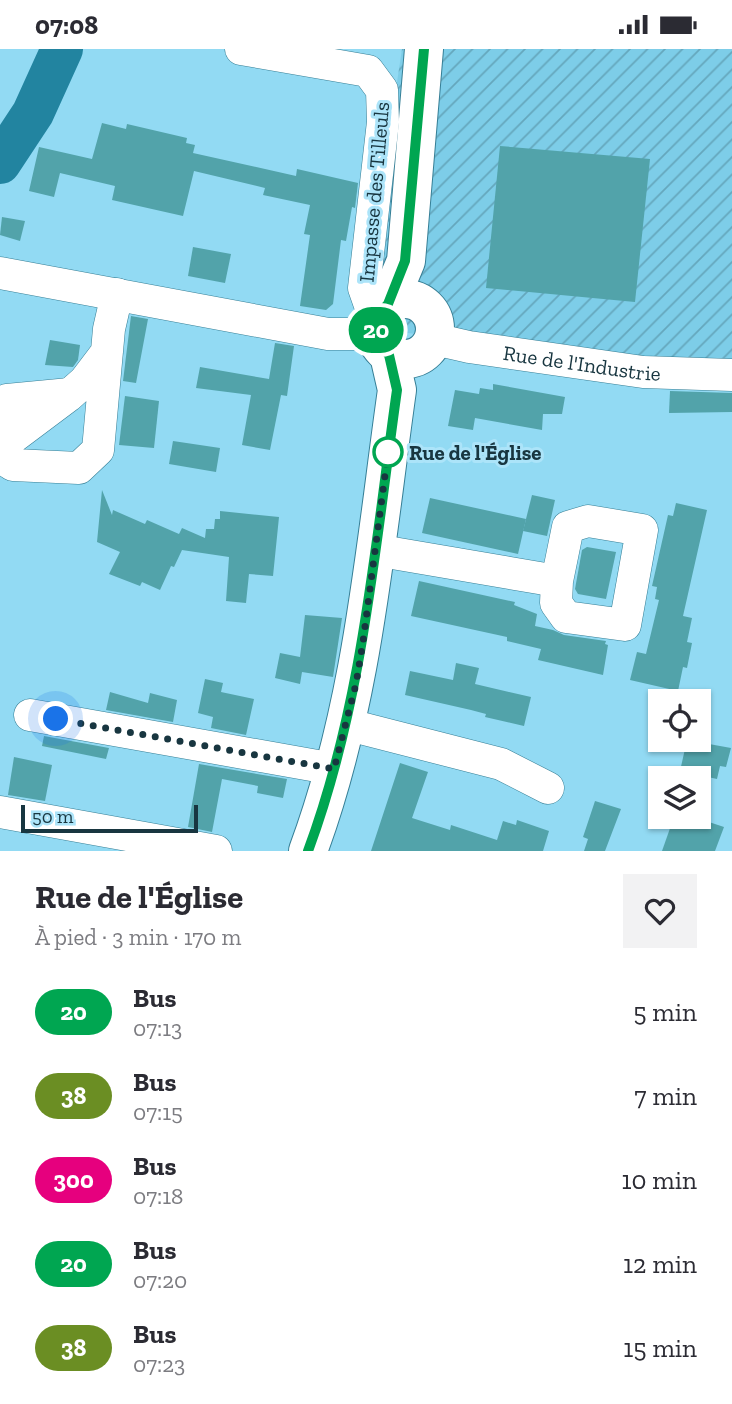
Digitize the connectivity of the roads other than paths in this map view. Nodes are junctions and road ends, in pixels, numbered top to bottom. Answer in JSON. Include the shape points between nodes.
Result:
{"nodes":[{"id":1,"x":241,"y":49,"type":"edge"},
{"id":2,"x":424,"y":49,"type":"edge"},
{"id":3,"x":0,"y":273,"type":"edge"},
{"id":4,"x":117,"y":295,"type":"junction"},
{"id":5,"x":399,"y":337,"type":"junction"},
{"id":6,"x":107,"y":352,"type":"junction"},
{"id":7,"x":732,"y":375,"type":"edge"},
{"id":8,"x":375,"y":550,"type":"junction"},
{"id":9,"x":557,"y":581,"type":"dead end"},
{"id":10,"x":30,"y":715,"type":"dead end"},
{"id":11,"x":345,"y":724,"type":"junction"},
{"id":12,"x":334,"y":769,"type":"junction"},
{"id":13,"x":548,"y":788,"type":"dead end"},
{"id":14,"x":0,"y":812,"type":"edge"},
{"id":15,"x":216,"y":851,"type":"edge"},
{"id":16,"x":308,"y":851,"type":"edge"}],
"edges":[{"from":1,"to":5,"type":"street","name":"Impasse des Tilleuls","via":[[368,71],[382,90],[383,122],[364,288],[371,308]]},
{"from":2,"to":5,"type":"main road"},
{"from":3,"to":4,"type":"street"},
{"from":4,"to":5,"type":"street","via":[[328,334]]},
{"from":4,"to":6,"type":"street"},
{"from":5,"to":7,"type":"street","name":"Rue de l'Industrie","via":[[643,372]]},
{"from":5,"to":8,"type":"main road"},
{"from":6,"to":6,"type":"street","via":[[98,450],[79,468],[13,465],[2,457],[4,444],[18,432],[5,424],[6,400],[70,394]]},
{"from":8,"to":9,"type":"street"},
{"from":8,"to":11,"type":"main road","via":[[363,642]]},
{"from":10,"to":12,"type":"street"},
{"from":11,"to":12,"type":"main road"},
{"from":11,"to":13,"type":"street","via":[[500,764]]},
{"from":12,"to":16,"type":"main road"},
{"from":14,"to":15,"type":"street"}]}
